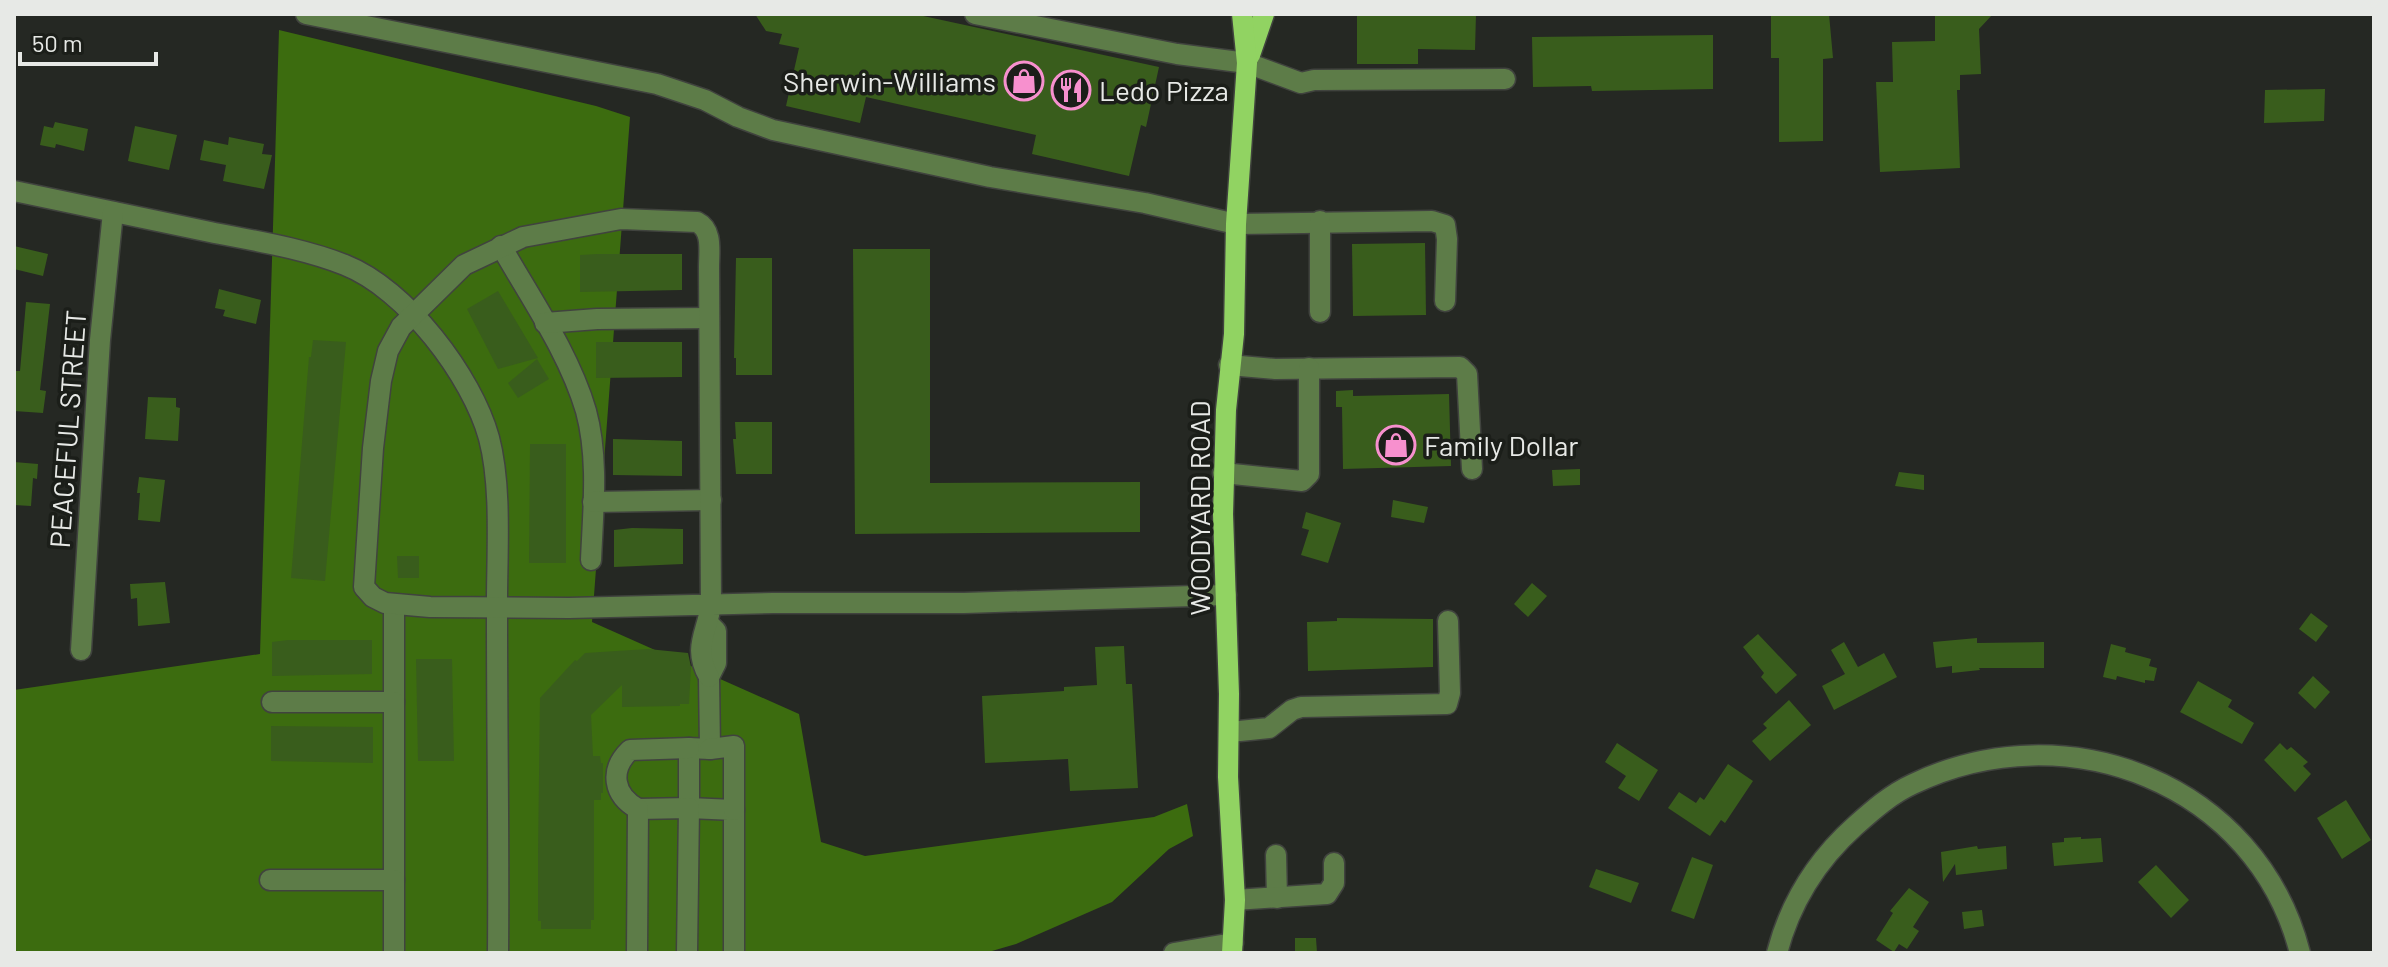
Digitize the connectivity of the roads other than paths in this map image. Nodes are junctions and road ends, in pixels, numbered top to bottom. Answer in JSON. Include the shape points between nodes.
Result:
{"nodes":[{"id":1,"x":306,"y":14,"type":"edge"},
{"id":2,"x":975,"y":14,"type":"edge"},
{"id":3,"x":1242,"y":14,"type":"edge"},
{"id":4,"x":1264,"y":14,"type":"edge"},
{"id":5,"x":380,"y":21,"type":"edge"},
{"id":6,"x":1247,"y":63,"type":"junction"},
{"id":7,"x":1505,"y":79,"type":"dead end"},
{"id":8,"x":14,"y":191,"type":"edge"},
{"id":9,"x":113,"y":212,"type":"junction"},
{"id":10,"x":1320,"y":221,"type":"junction"},
{"id":11,"x":1236,"y":224,"type":"junction"},
{"id":12,"x":501,"y":246,"type":"junction"},
{"id":13,"x":1445,"y":301,"type":"dead end"},
{"id":14,"x":1320,"y":312,"type":"dead end"},
{"id":15,"x":414,"y":313,"type":"junction"},
{"id":16,"x":709,"y":318,"type":"junction"},
{"id":17,"x":545,"y":323,"type":"junction"},
{"id":18,"x":1229,"y":365,"type":"junction"},
{"id":19,"x":1309,"y":368,"type":"junction"},
{"id":20,"x":1472,"y":469,"type":"dead end"},
{"id":21,"x":1223,"y":473,"type":"junction"},
{"id":22,"x":711,"y":500,"type":"junction"},
{"id":23,"x":593,"y":502,"type":"junction"},
{"id":24,"x":591,"y":560,"type":"dead end"},
{"id":25,"x":1226,"y":595,"type":"junction"},
{"id":26,"x":394,"y":605,"type":"junction"},
{"id":27,"x":497,"y":607,"type":"junction"},
{"id":28,"x":710,"y":614,"type":"junction"},
{"id":29,"x":1448,"y":621,"type":"dead end"},
{"id":30,"x":81,"y":650,"type":"dead end"},
{"id":31,"x":272,"y":702,"type":"dead end"},
{"id":32,"x":394,"y":702,"type":"junction"},
{"id":33,"x":1230,"y":732,"type":"junction"},
{"id":34,"x":700,"y":748,"type":"junction"},
{"id":35,"x":689,"y":808,"type":"junction"},
{"id":36,"x":638,"y":809,"type":"junction"},
{"id":37,"x":734,"y":810,"type":"junction"},
{"id":38,"x":1276,"y":855,"type":"dead end"},
{"id":39,"x":1334,"y":863,"type":"dead end"},
{"id":40,"x":270,"y":880,"type":"dead end"},
{"id":41,"x":394,"y":880,"type":"junction"},
{"id":42,"x":1277,"y":898,"type":"junction"},
{"id":43,"x":1235,"y":900,"type":"junction"},
{"id":44,"x":1233,"y":948,"type":"edge"},
{"id":45,"x":394,"y":953,"type":"edge"},
{"id":46,"x":498,"y":953,"type":"edge"},
{"id":47,"x":637,"y":953,"type":"edge"},
{"id":48,"x":687,"y":953,"type":"edge"},
{"id":49,"x":734,"y":953,"type":"edge"},
{"id":50,"x":1174,"y":953,"type":"edge"},
{"id":51,"x":1777,"y":953,"type":"edge"},
{"id":52,"x":2300,"y":953,"type":"edge"}],
"edges":[{"from":1,"to":5,"type":"street"},
{"from":2,"to":6,"type":"street"},
{"from":3,"to":6,"type":"main road","name":"WOODYARD ROAD"},
{"from":4,"to":6,"type":"main road","name":"WOODYARD ROAD"},
{"from":5,"to":11,"type":"street","via":[[657,84],[773,130]]},
{"from":6,"to":7,"type":"street","via":[[1301,83]]},
{"from":6,"to":11,"type":"main road","name":"WOODYARD ROAD"},
{"from":8,"to":9,"type":"street"},
{"from":9,"to":15,"type":"street","via":[[293,248],[347,266]]},
{"from":9,"to":30,"type":"street","name":"PEACEFUL STREET"},
{"from":10,"to":11,"type":"street"},
{"from":10,"to":13,"type":"street","via":[[1445,225]]},
{"from":10,"to":14,"type":"street"},
{"from":11,"to":18,"type":"main road","name":"WOODYARD ROAD"},
{"from":12,"to":15,"type":"street","via":[[464,265]]},
{"from":12,"to":16,"type":"street","via":[[538,233],[621,219],[697,222],[708,235]]},
{"from":12,"to":17,"type":"street"},
{"from":15,"to":26,"type":"street","via":[[388,351],[373,448],[364,587]]},
{"from":15,"to":27,"type":"street","via":[[476,405],[488,437],[494,470]]},
{"from":16,"to":17,"type":"street"},
{"from":16,"to":22,"type":"street"},
{"from":17,"to":23,"type":"street","via":[[587,414]]},
{"from":18,"to":19,"type":"street"},
{"from":18,"to":21,"type":"main road","name":"WOODYARD ROAD"},
{"from":19,"to":20,"type":"street","via":[[1460,367],[1467,374]]},
{"from":19,"to":21,"type":"street","via":[[1309,474],[1302,481]]},
{"from":21,"to":25,"type":"main road","name":"WOODYARD ROAD"},
{"from":22,"to":23,"type":"street"},
{"from":22,"to":28,"type":"street"},
{"from":23,"to":24,"type":"street"},
{"from":25,"to":28,"type":"street"},
{"from":25,"to":33,"type":"main road","name":"WOODYARD ROAD"},
{"from":26,"to":27,"type":"street"},
{"from":26,"to":32,"type":"street"},
{"from":27,"to":28,"type":"street"},
{"from":27,"to":46,"type":"street"},
{"from":28,"to":34,"type":"street","via":[[716,663],[709,677]]},
{"from":29,"to":33,"type":"street","via":[[1447,704],[1301,707],[1269,728]]},
{"from":31,"to":32,"type":"street"},
{"from":32,"to":41,"type":"street"},
{"from":33,"to":43,"type":"main road","name":"WOODYARD ROAD"},
{"from":34,"to":35,"type":"street"},
{"from":34,"to":36,"type":"street","via":[[630,750],[617,769],[617,787],[624,801]]},
{"from":34,"to":37,"type":"street","via":[[734,746]]},
{"from":35,"to":36,"type":"street"},
{"from":35,"to":37,"type":"street"},
{"from":35,"to":48,"type":"street"},
{"from":36,"to":47,"type":"street"},
{"from":37,"to":49,"type":"street"},
{"from":38,"to":42,"type":"street"},
{"from":39,"to":42,"type":"street","via":[[1334,883],[1327,894]]},
{"from":40,"to":41,"type":"street"},
{"from":41,"to":45,"type":"street"},
{"from":42,"to":43,"type":"street"},
{"from":43,"to":44,"type":"main road","name":"WOODYARD ROAD"},
{"from":44,"to":50,"type":"street"},
{"from":51,"to":52,"type":"street","via":[[1802,887],[1846,834],[1883,801],[1911,784],[1976,761],[2038,755],[2079,757],[2131,770],[2196,802],[2257,861],[2280,894]]}]}
